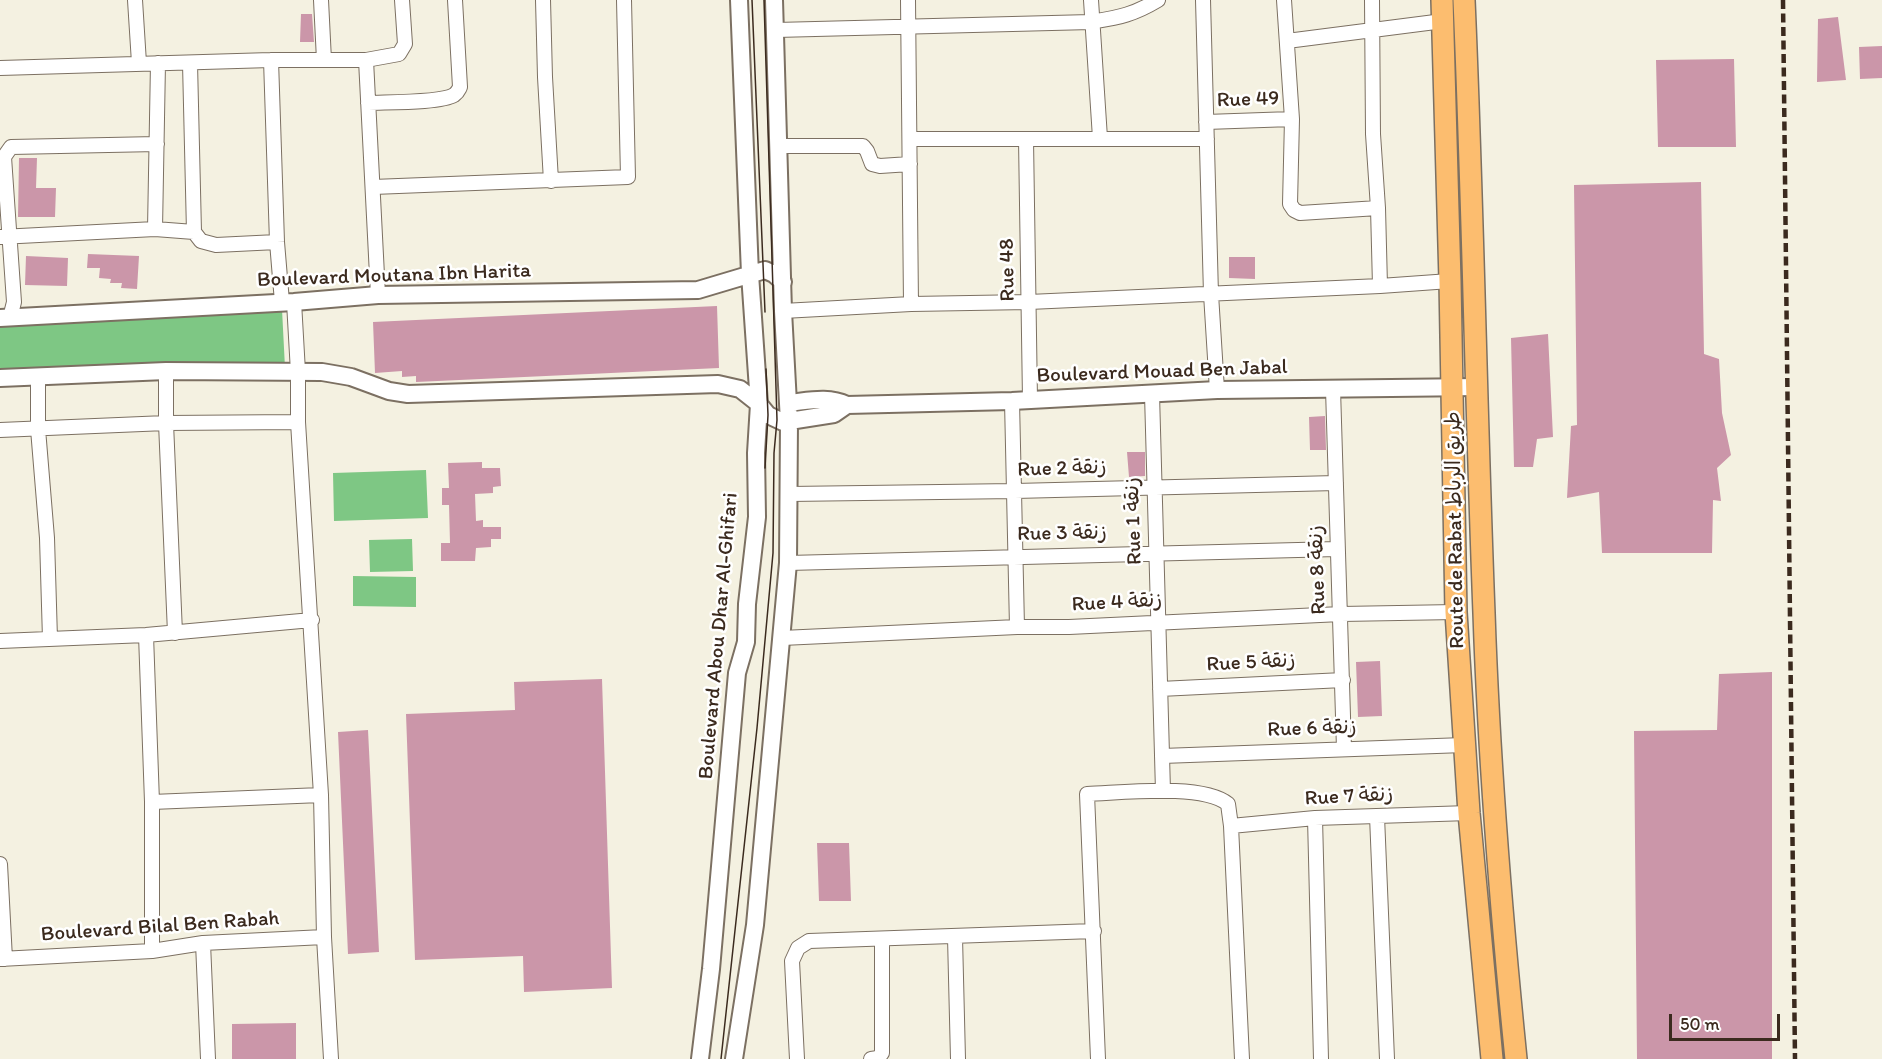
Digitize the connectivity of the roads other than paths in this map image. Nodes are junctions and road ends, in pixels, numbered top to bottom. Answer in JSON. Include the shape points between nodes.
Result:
{"nodes":[{"id":1,"x":135,"y":0,"type":"edge"},
{"id":2,"x":321,"y":0,"type":"edge"},
{"id":3,"x":402,"y":0,"type":"edge"},
{"id":4,"x":455,"y":0,"type":"edge"},
{"id":5,"x":543,"y":0,"type":"edge"},
{"id":6,"x":624,"y":0,"type":"edge"},
{"id":7,"x":739,"y":0,"type":"edge"},
{"id":8,"x":774,"y":0,"type":"edge"},
{"id":9,"x":908,"y":0,"type":"edge"},
{"id":10,"x":1091,"y":0,"type":"edge"},
{"id":11,"x":1158,"y":0,"type":"edge"},
{"id":12,"x":1203,"y":0,"type":"edge"},
{"id":13,"x":1284,"y":0,"type":"edge"},
{"id":14,"x":1372,"y":0,"type":"edge"},
{"id":15,"x":1464,"y":0,"type":"edge"},
{"id":16,"x":1443,"y":10,"type":"edge"},
{"id":17,"x":1091,"y":22,"type":"junction"},
{"id":18,"x":908,"y":26,"type":"junction"},
{"id":19,"x":776,"y":30,"type":"junction"},
{"id":20,"x":1372,"y":30,"type":"junction"},
{"id":21,"x":1287,"y":41,"type":"junction"},
{"id":22,"x":271,"y":60,"type":"junction"},
{"id":23,"x":324,"y":60,"type":"junction"},
{"id":24,"x":366,"y":60,"type":"junction"},
{"id":25,"x":139,"y":63,"type":"junction"},
{"id":26,"x":158,"y":63,"type":"junction"},
{"id":27,"x":190,"y":63,"type":"junction"},
{"id":28,"x":0,"y":68,"type":"edge"},
{"id":29,"x":368,"y":103,"type":"junction"},
{"id":30,"x":1292,"y":119,"type":"junction"},
{"id":31,"x":1206,"y":122,"type":"junction"},
{"id":32,"x":1100,"y":138,"type":"junction"},
{"id":33,"x":910,"y":139,"type":"junction"},
{"id":34,"x":1026,"y":139,"type":"junction"},
{"id":35,"x":1207,"y":139,"type":"junction"},
{"id":36,"x":157,"y":144,"type":"junction"},
{"id":37,"x":778,"y":146,"type":"junction"},
{"id":38,"x":910,"y":164,"type":"junction"},
{"id":39,"x":551,"y":181,"type":"junction"},
{"id":40,"x":373,"y":188,"type":"junction"},
{"id":41,"x":1378,"y":208,"type":"junction"},
{"id":42,"x":155,"y":229,"type":"junction"},
{"id":43,"x":194,"y":232,"type":"junction"},
{"id":44,"x":5,"y":236,"type":"edge"},
{"id":45,"x":277,"y":242,"type":"junction"},
{"id":46,"x":750,"y":274,"type":"junction"},
{"id":47,"x":1450,"y":281,"type":"junction"},
{"id":48,"x":783,"y":282,"type":"junction"},
{"id":49,"x":1380,"y":286,"type":"junction"},
{"id":50,"x":378,"y":294,"type":"junction"},
{"id":51,"x":1211,"y":294,"type":"junction"},
{"id":52,"x":288,"y":302,"type":"junction"},
{"id":53,"x":1029,"y":302,"type":"junction"},
{"id":54,"x":911,"y":304,"type":"junction"},
{"id":55,"x":783,"y":311,"type":"junction"},
{"id":56,"x":5,"y":318,"type":"edge"},
{"id":57,"x":165,"y":370,"type":"junction"},
{"id":58,"x":298,"y":372,"type":"junction"},
{"id":59,"x":38,"y":377,"type":"junction"},
{"id":60,"x":0,"y":378,"type":"edge"},
{"id":61,"x":1452,"y":387,"type":"junction"},
{"id":62,"x":1478,"y":387,"type":"junction"},
{"id":63,"x":1334,"y":389,"type":"junction"},
{"id":64,"x":1217,"y":390,"type":"junction"},
{"id":65,"x":1152,"y":394,"type":"junction"},
{"id":66,"x":1030,"y":400,"type":"junction"},
{"id":67,"x":1012,"y":401,"type":"junction"},
{"id":68,"x":788,"y":403,"type":"junction"},
{"id":69,"x":759,"y":404,"type":"junction"},
{"id":70,"x":848,"y":405,"type":"junction"},
{"id":71,"x":298,"y":422,"type":"junction"},
{"id":72,"x":789,"y":422,"type":"junction"},
{"id":73,"x":166,"y":423,"type":"junction"},
{"id":74,"x":38,"y":429,"type":"junction"},
{"id":75,"x":0,"y":430,"type":"edge"},
{"id":76,"x":1336,"y":483,"type":"junction"},
{"id":77,"x":1154,"y":487,"type":"junction"},
{"id":78,"x":1015,"y":491,"type":"junction"},
{"id":79,"x":789,"y":494,"type":"junction"},
{"id":80,"x":1337,"y":549,"type":"junction"},
{"id":81,"x":1156,"y":554,"type":"junction"},
{"id":82,"x":1015,"y":556,"type":"junction"},
{"id":83,"x":788,"y":563,"type":"junction"},
{"id":84,"x":1456,"y":612,"type":"junction"},
{"id":85,"x":1341,"y":614,"type":"junction"},
{"id":86,"x":312,"y":620,"type":"junction"},
{"id":87,"x":1158,"y":621,"type":"junction"},
{"id":88,"x":1017,"y":627,"type":"junction"},
{"id":89,"x":175,"y":633,"type":"junction"},
{"id":90,"x":146,"y":635,"type":"junction"},
{"id":91,"x":782,"y":638,"type":"junction"},
{"id":92,"x":50,"y":639,"type":"junction"},
{"id":93,"x":0,"y":641,"type":"edge"},
{"id":94,"x":1343,"y":680,"type":"junction"},
{"id":95,"x":1160,"y":689,"type":"junction"},
{"id":96,"x":1464,"y":745,"type":"junction"},
{"id":97,"x":1344,"y":749,"type":"junction"},
{"id":98,"x":1162,"y":756,"type":"junction"},
{"id":99,"x":1163,"y":791,"type":"junction"},
{"id":100,"x":321,"y":795,"type":"junction"},
{"id":101,"x":152,"y":802,"type":"junction"},
{"id":102,"x":1469,"y":813,"type":"junction"},
{"id":103,"x":1377,"y":816,"type":"junction"},
{"id":104,"x":1315,"y":818,"type":"junction"},
{"id":105,"x":1231,"y":826,"type":"junction"},
{"id":106,"x":0,"y":864,"type":"edge"},
{"id":107,"x":1,"y":913,"type":"edge"},
{"id":108,"x":1094,"y":931,"type":"junction"},
{"id":109,"x":324,"y":937,"type":"junction"},
{"id":110,"x":955,"y":937,"type":"junction"},
{"id":111,"x":882,"y":939,"type":"junction"},
{"id":112,"x":203,"y":943,"type":"junction"},
{"id":113,"x":152,"y":951,"type":"junction"},
{"id":114,"x":3,"y":959,"type":"edge"},
{"id":115,"x":208,"y":1059,"type":"edge"},
{"id":116,"x":331,"y":1059,"type":"edge"},
{"id":117,"x":700,"y":1059,"type":"edge"},
{"id":118,"x":734,"y":1059,"type":"edge"},
{"id":119,"x":798,"y":1059,"type":"edge"},
{"id":120,"x":871,"y":1059,"type":"edge"},
{"id":121,"x":958,"y":1059,"type":"edge"},
{"id":122,"x":1098,"y":1059,"type":"edge"},
{"id":123,"x":1242,"y":1059,"type":"edge"},
{"id":124,"x":1322,"y":1059,"type":"edge"},
{"id":125,"x":1386,"y":1059,"type":"edge"},
{"id":126,"x":1492,"y":1059,"type":"edge"},
{"id":127,"x":1516,"y":1059,"type":"edge"}],
"edges":[{"from":1,"to":25,"type":"street"},
{"from":2,"to":23,"type":"street"},
{"from":3,"to":24,"type":"street","via":[[403,50],[394,56]]},
{"from":4,"to":29,"type":"street","via":[[460,87],[452,96],[440,99]]},
{"from":5,"to":39,"type":"street"},
{"from":6,"to":39,"type":"street","via":[[628,177]]},
{"from":7,"to":46,"type":"street","name":"Boulevard Abou Dhar Al-Ghifari"},
{"from":8,"to":19,"type":"street"},
{"from":9,"to":18,"type":"street"},
{"from":10,"to":17,"type":"street"},
{"from":11,"to":17,"type":"street","via":[[1135,14]]},
{"from":12,"to":31,"type":"street"},
{"from":13,"to":21,"type":"street"},
{"from":14,"to":20,"type":"street"},
{"from":15,"to":62,"type":"main road","name":"Route de Rabat طريق الرباط"},
{"from":16,"to":20,"type":"street"},
{"from":16,"to":47,"type":"main road","name":"Route de Rabat طريق الرباط"},
{"from":17,"to":18,"type":"street"},
{"from":17,"to":32,"type":"street"},
{"from":18,"to":19,"type":"street"},
{"from":18,"to":33,"type":"street"},
{"from":19,"to":37,"type":"street"},
{"from":20,"to":21,"type":"street"},
{"from":20,"to":41,"type":"street"},
{"from":21,"to":30,"type":"street"},
{"from":22,"to":23,"type":"street"},
{"from":22,"to":27,"type":"street"},
{"from":22,"to":45,"type":"street"},
{"from":23,"to":24,"type":"street"},
{"from":24,"to":29,"type":"street"},
{"from":25,"to":26,"type":"street"},
{"from":25,"to":28,"type":"street"},
{"from":26,"to":27,"type":"street"},
{"from":26,"to":36,"type":"street"},
{"from":27,"to":43,"type":"street"},
{"from":29,"to":40,"type":"street"},
{"from":30,"to":31,"type":"street","name":"Rue 49"},
{"from":30,"to":41,"type":"street","via":[[1290,204],[1294,210],[1300,213]]},
{"from":31,"to":35,"type":"street"},
{"from":32,"to":34,"type":"street"},
{"from":32,"to":35,"type":"street"},
{"from":33,"to":34,"type":"street"},
{"from":33,"to":38,"type":"street"},
{"from":34,"to":53,"type":"street","name":"Rue 48"},
{"from":35,"to":51,"type":"street"},
{"from":36,"to":42,"type":"street"},
{"from":36,"to":44,"type":"street","via":[[11,147],[4,156]]},
{"from":37,"to":38,"type":"street","via":[[863,146],[872,164]]},
{"from":37,"to":48,"type":"street"},
{"from":38,"to":54,"type":"street"},
{"from":39,"to":40,"type":"street"},
{"from":40,"to":50,"type":"street"},
{"from":41,"to":49,"type":"street"},
{"from":42,"to":43,"type":"street"},
{"from":42,"to":44,"type":"street"},
{"from":43,"to":45,"type":"street","via":[[201,241],[216,245]]},
{"from":44,"to":56,"type":"street","via":[[14,302]]},
{"from":45,"to":52,"type":"street"},
{"from":46,"to":48,"type":"street","name":"Boulevard Moutana Ibn Harita","via":[[765,270]]},
{"from":46,"to":50,"type":"street","name":"Boulevard Moutana Ibn Harita","via":[[698,290]]},
{"from":46,"to":69,"type":"street","name":"Boulevard Abou Dhar Al-Ghifari"},
{"from":47,"to":49,"type":"street"},
{"from":47,"to":61,"type":"main road","name":"Route de Rabat طريق الرباط"},
{"from":48,"to":55,"type":"street"},
{"from":49,"to":51,"type":"street"},
{"from":50,"to":52,"type":"street","name":"Boulevard Moutana Ibn Harita"},
{"from":51,"to":53,"type":"street"},
{"from":51,"to":64,"type":"street"},
{"from":52,"to":56,"type":"street","name":"Boulevard Moutana Ibn Harita"},
{"from":52,"to":58,"type":"street"},
{"from":53,"to":54,"type":"street"},
{"from":53,"to":66,"type":"street","name":"Rue 48"},
{"from":54,"to":55,"type":"street"},
{"from":55,"to":68,"type":"street"},
{"from":57,"to":58,"type":"street"},
{"from":57,"to":59,"type":"street"},
{"from":57,"to":73,"type":"street"},
{"from":58,"to":69,"type":"street","via":[[336,373],[389,392],[408,394],[718,384],[740,389]]},
{"from":58,"to":71,"type":"street"},
{"from":59,"to":60,"type":"street"},
{"from":59,"to":74,"type":"street"},
{"from":61,"to":62,"type":"street","name":"Boulevard Mouad Ben Jabal"},
{"from":61,"to":63,"type":"street","name":"Boulevard Mouad Ben Jabal"},
{"from":61,"to":84,"type":"main road","name":"Route de Rabat طريق الرباط"},
{"from":62,"to":127,"type":"main road","name":"Route de Rabat طريق الرباط","via":[[1490,747]]},
{"from":63,"to":64,"type":"street","name":"Boulevard Mouad Ben Jabal"},
{"from":63,"to":76,"type":"street","name":"Rue 8 زنقة"},
{"from":64,"to":65,"type":"street","name":"Boulevard Mouad Ben Jabal"},
{"from":65,"to":66,"type":"street","name":"Boulevard Mouad Ben Jabal"},
{"from":65,"to":77,"type":"street","name":"Rue 1 زنقة"},
{"from":66,"to":67,"type":"street","name":"Boulevard Mouad Ben Jabal"},
{"from":67,"to":70,"type":"street","name":"Boulevard Mouad Ben Jabal"},
{"from":67,"to":78,"type":"street"},
{"from":68,"to":70,"type":"street","name":"Boulevard Mouad Ben Jabal","via":[[834,399]]},
{"from":68,"to":72,"type":"street"},
{"from":69,"to":72,"type":"street","via":[[772,418]]},
{"from":69,"to":117,"type":"street","name":"Boulevard Abou Dhar Al-Ghifari","via":[[757,517],[746,642],[737,673]]},
{"from":70,"to":72,"type":"street","name":"Boulevard Mouad Ben Jabal","via":[[834,414]]},
{"from":71,"to":73,"type":"street"},
{"from":71,"to":86,"type":"street"},
{"from":72,"to":79,"type":"street"},
{"from":73,"to":74,"type":"street"},
{"from":73,"to":89,"type":"street"},
{"from":74,"to":75,"type":"street"},
{"from":74,"to":92,"type":"street"},
{"from":76,"to":77,"type":"street","name":"Rue 2 زنقة"},
{"from":76,"to":80,"type":"street","name":"Rue 8 زنقة"},
{"from":77,"to":78,"type":"street","name":"Rue 2 زنقة"},
{"from":77,"to":81,"type":"street","name":"Rue 1 زنقة"},
{"from":78,"to":79,"type":"street","name":"Rue 2 زنقة"},
{"from":78,"to":82,"type":"street"},
{"from":79,"to":83,"type":"street"},
{"from":80,"to":81,"type":"street","name":"Rue 3 زنقة"},
{"from":80,"to":85,"type":"street","name":"Rue 8 زنقة"},
{"from":81,"to":82,"type":"street","name":"Rue 3 زنقة"},
{"from":81,"to":87,"type":"street","name":"Rue 1 زنقة"},
{"from":82,"to":83,"type":"street","name":"Rue 3 زنقة"},
{"from":82,"to":88,"type":"street"},
{"from":83,"to":91,"type":"street"},
{"from":84,"to":85,"type":"street","name":"Rue 4 زنقة"},
{"from":84,"to":96,"type":"main road","name":"Route de Rabat طريق الرباط"},
{"from":85,"to":87,"type":"street","name":"Rue 4 زنقة"},
{"from":85,"to":94,"type":"street","name":"Rue 8 زنقة"},
{"from":86,"to":89,"type":"street"},
{"from":86,"to":100,"type":"street"},
{"from":87,"to":88,"type":"street","name":"Rue 4 زنقة"},
{"from":87,"to":95,"type":"street","name":"Rue 1 زنقة"},
{"from":88,"to":91,"type":"street","name":"Rue 4 زنقة"},
{"from":89,"to":90,"type":"street"},
{"from":90,"to":92,"type":"street"},
{"from":90,"to":101,"type":"street"},
{"from":91,"to":118,"type":"street","via":[[755,925]]},
{"from":92,"to":93,"type":"street"},
{"from":94,"to":95,"type":"street","name":"Rue 5 زنقة"},
{"from":94,"to":97,"type":"street","name":"Rue 8 زنقة"},
{"from":95,"to":98,"type":"street","name":"Rue 1 زنقة"},
{"from":96,"to":97,"type":"street","name":"Rue 6 زنقة"},
{"from":96,"to":102,"type":"main road","name":"Route de Rabat طريق الرباط"},
{"from":97,"to":98,"type":"street","name":"Rue 6 زنقة"},
{"from":98,"to":99,"type":"street","name":"Rue 1 زنقة"},
{"from":99,"to":105,"type":"street","via":[[1215,796],[1228,804]]},
{"from":99,"to":108,"type":"street","via":[[1087,794]]},
{"from":100,"to":101,"type":"street"},
{"from":100,"to":109,"type":"street"},
{"from":101,"to":113,"type":"street"},
{"from":102,"to":103,"type":"street","name":"Rue 7 زنقة"},
{"from":102,"to":126,"type":"main road","name":"Route de Rabat طريق الرباط"},
{"from":103,"to":104,"type":"street","name":"Rue 7 زنقة"},
{"from":103,"to":125,"type":"street"},
{"from":104,"to":105,"type":"street","name":"Rue 7 زنقة"},
{"from":104,"to":124,"type":"street"},
{"from":105,"to":123,"type":"street"},
{"from":106,"to":107,"type":"street"},
{"from":107,"to":114,"type":"street"},
{"from":108,"to":110,"type":"street"},
{"from":108,"to":122,"type":"street"},
{"from":109,"to":112,"type":"street","name":"Boulevard Bilal Ben Rabah"},
{"from":109,"to":116,"type":"street"},
{"from":110,"to":111,"type":"street"},
{"from":110,"to":121,"type":"street"},
{"from":111,"to":119,"type":"street","via":[[808,941],[798,948],[792,961]]},
{"from":111,"to":120,"type":"street","via":[[882,1053]]},
{"from":112,"to":113,"type":"street","name":"Boulevard Bilal Ben Rabah"},
{"from":112,"to":115,"type":"street"},
{"from":113,"to":114,"type":"street","name":"Boulevard Bilal Ben Rabah"}]}
